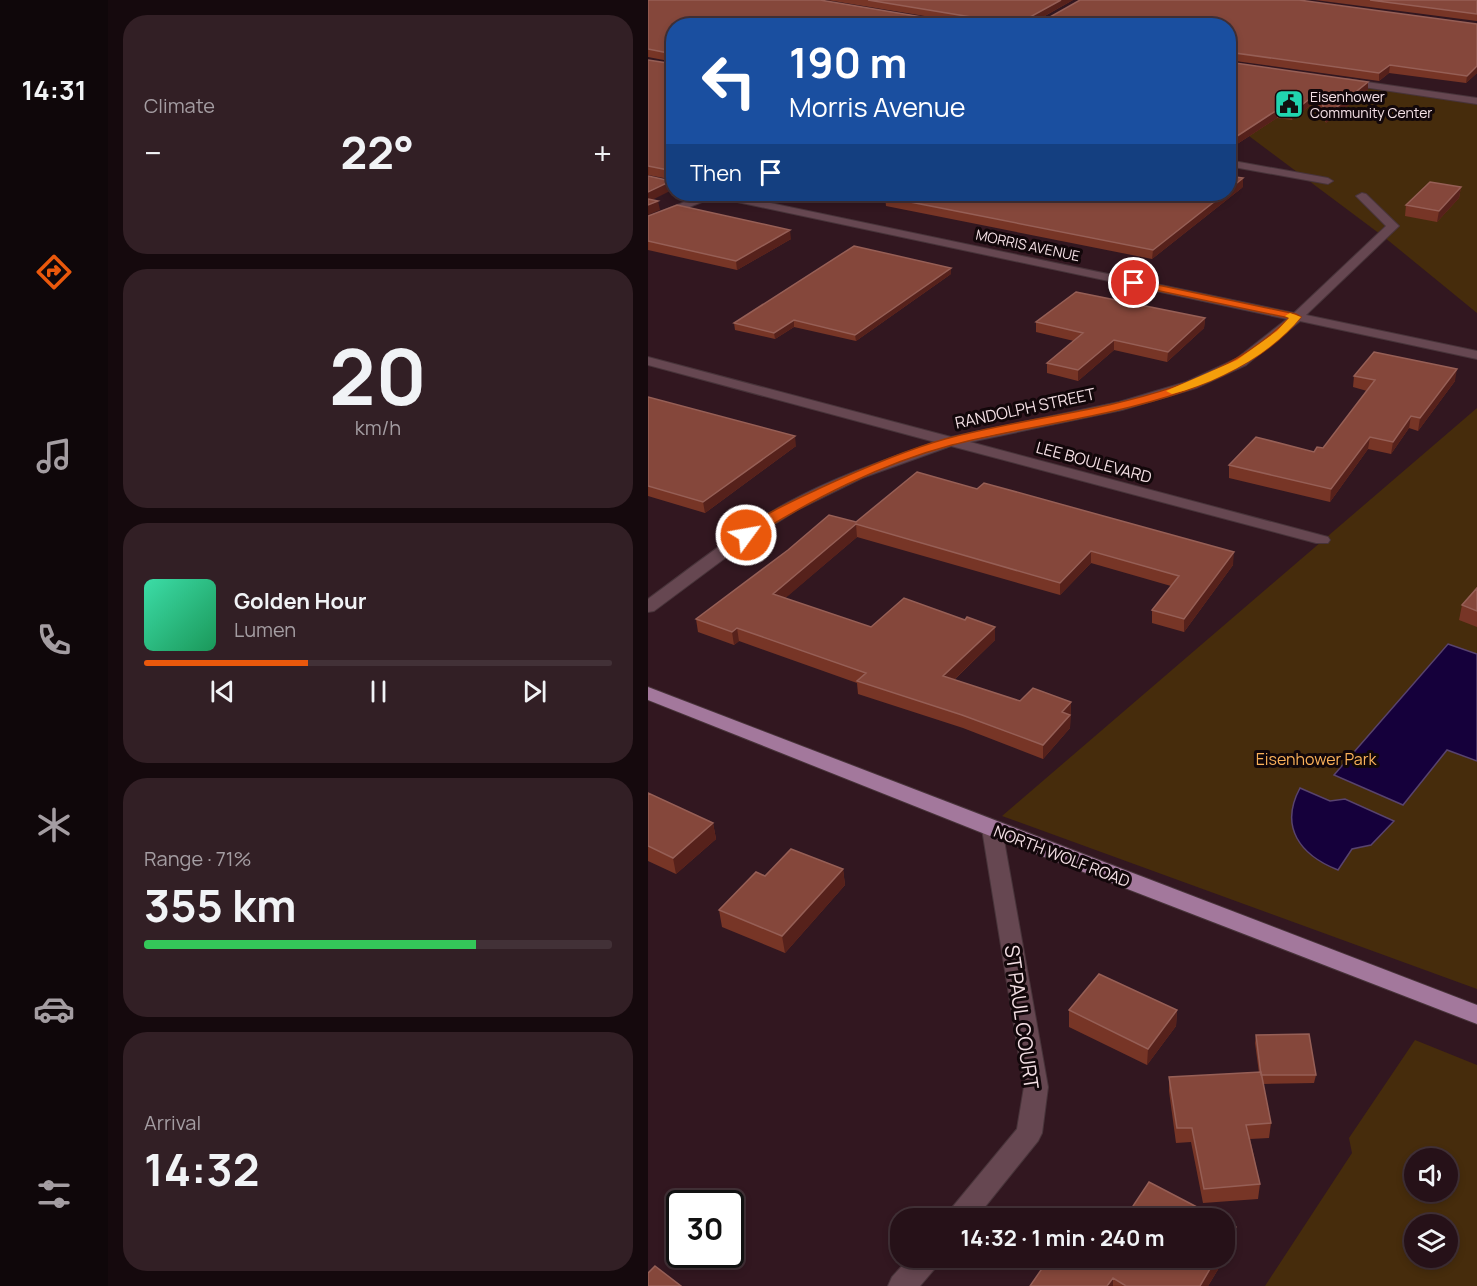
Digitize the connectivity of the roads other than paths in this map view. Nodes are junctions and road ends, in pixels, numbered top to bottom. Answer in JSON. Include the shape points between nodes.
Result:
{"nodes":[{"id":1,"x":1335,"y":80,"type":"edge"},
{"id":2,"x":1477,"y":101,"type":"edge"},
{"id":3,"x":1236,"y":164,"type":"edge"},
{"id":4,"x":1328,"y":180,"type":"dead end"},
{"id":5,"x":1362,"y":196,"type":"dead end"},
{"id":6,"x":695,"y":201,"type":"edge"},
{"id":7,"x":751,"y":201,"type":"edge"},
{"id":8,"x":648,"y":221,"type":"edge"},
{"id":9,"x":1296,"y":317,"type":"junction"},
{"id":10,"x":1477,"y":355,"type":"edge"},
{"id":11,"x":648,"y":361,"type":"edge"},
{"id":12,"x":948,"y":442,"type":"junction"},
{"id":13,"x":1322,"y":540,"type":"dead end"},
{"id":14,"x":648,"y":608,"type":"edge"},
{"id":15,"x":648,"y":693,"type":"edge"},
{"id":16,"x":992,"y":829,"type":"junction"},
{"id":17,"x":1477,"y":1015,"type":"edge"},
{"id":18,"x":968,"y":1208,"type":"edge"},
{"id":19,"x":918,"y":1268,"type":"edge"},
{"id":20,"x":902,"y":1286,"type":"edge"}],
"edges":[{"from":1,"to":2,"type":"street"},
{"from":3,"to":4,"type":"street"},
{"from":5,"to":9,"type":"street","name":"RANDOLPH STREET","via":[[1393,225]]},
{"from":6,"to":8,"type":"street"},
{"from":7,"to":9,"type":"street","name":"MORRIS AVENUE"},
{"from":9,"to":10,"type":"street","name":"MORRIS AVENUE"},
{"from":9,"to":12,"type":"street","name":"RANDOLPH STREET","via":[[1240,362],[1191,385],[1122,406]]},
{"from":11,"to":12,"type":"street","name":"LEE BOULEVARD"},
{"from":12,"to":13,"type":"street","name":"LEE BOULEVARD"},
{"from":12,"to":14,"type":"street","name":"RANDOLPH STREET","via":[[857,475],[793,506],[746,535]]},
{"from":15,"to":16,"type":"main road","name":"NORTH WOLF ROAD"},
{"from":16,"to":17,"type":"main road","name":"NORTH WOLF ROAD"},
{"from":16,"to":18,"type":"street","name":"ST PAUL COURT","via":[[1036,1087],[1029,1133]]},
{"from":19,"to":20,"type":"street"}]}
